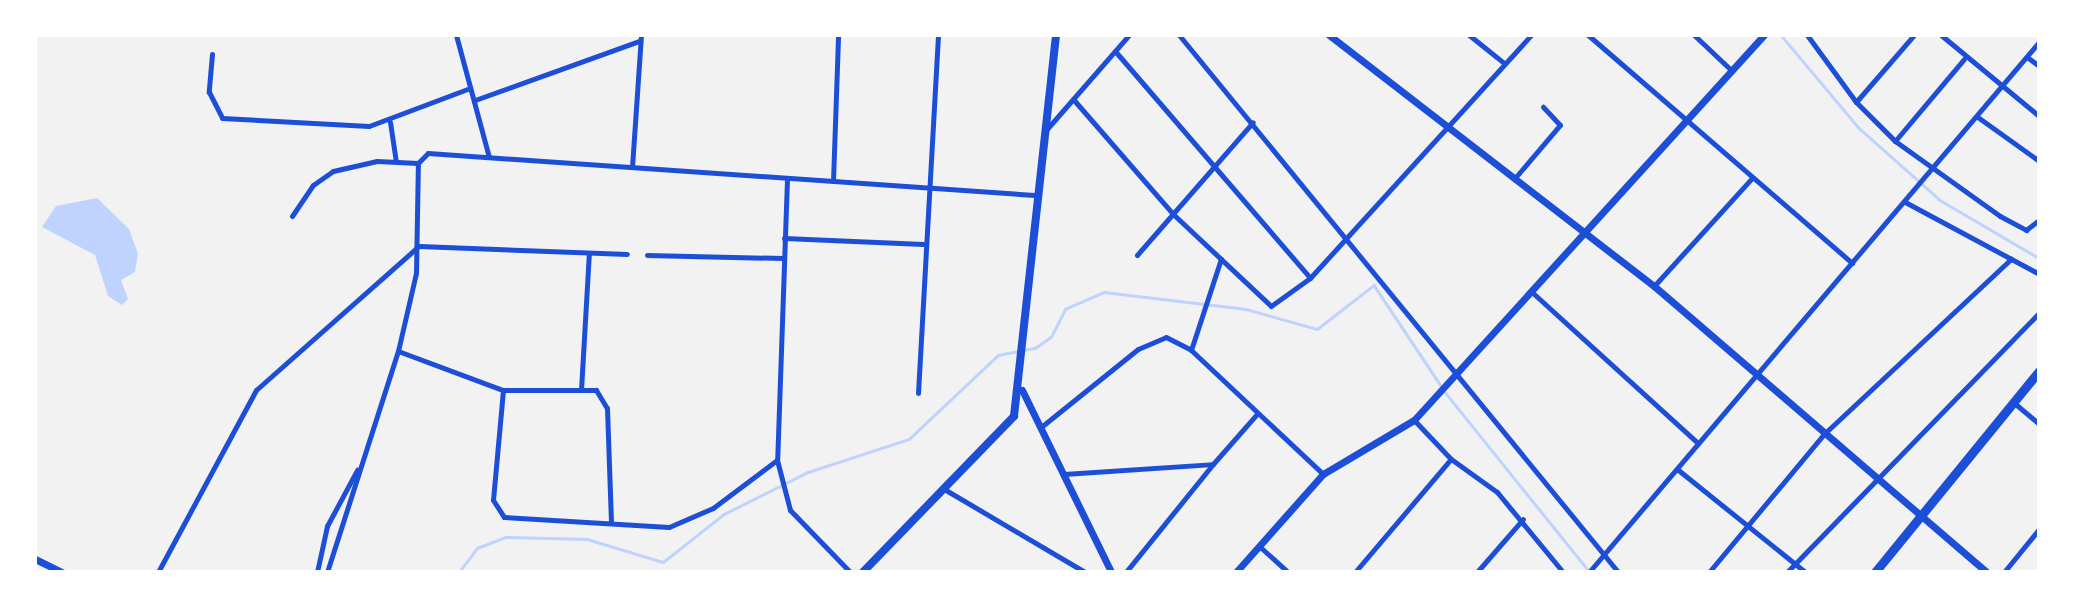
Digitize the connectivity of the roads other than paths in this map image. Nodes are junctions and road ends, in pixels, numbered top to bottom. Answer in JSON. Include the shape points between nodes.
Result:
{"nodes":[{"id":1,"x":456,"y":35,"type":"edge"},
{"id":2,"x":838,"y":35,"type":"edge"},
{"id":3,"x":938,"y":35,"type":"edge"},
{"id":4,"x":1056,"y":35,"type":"edge"},
{"id":5,"x":1129,"y":35,"type":"edge"},
{"id":6,"x":1179,"y":35,"type":"edge"},
{"id":7,"x":1329,"y":35,"type":"edge"},
{"id":8,"x":1469,"y":35,"type":"edge"},
{"id":9,"x":1531,"y":35,"type":"edge"},
{"id":10,"x":1588,"y":35,"type":"edge"},
{"id":11,"x":1694,"y":35,"type":"edge"},
{"id":12,"x":1807,"y":35,"type":"edge"},
{"id":13,"x":1914,"y":35,"type":"edge"},
{"id":14,"x":1941,"y":35,"type":"edge"},
{"id":15,"x":1763,"y":37,"type":"edge"},
{"id":16,"x":640,"y":38,"type":"edge"},
{"id":17,"x":2039,"y":42,"type":"edge"},
{"id":18,"x":1115,"y":51,"type":"junction"},
{"id":19,"x":212,"y":54,"type":"dead end"},
{"id":20,"x":2027,"y":57,"type":"junction"},
{"id":21,"x":1964,"y":59,"type":"junction"},
{"id":22,"x":1504,"y":63,"type":"junction"},
{"id":23,"x":2039,"y":66,"type":"edge"},
{"id":24,"x":1731,"y":70,"type":"junction"},
{"id":25,"x":470,"y":88,"type":"junction"},
{"id":26,"x":2001,"y":88,"type":"junction"},
{"id":27,"x":1073,"y":99,"type":"junction"},
{"id":28,"x":475,"y":100,"type":"junction"},
{"id":29,"x":1856,"y":102,"type":"junction"},
{"id":30,"x":1543,"y":107,"type":"dead end"},
{"id":31,"x":2039,"y":116,"type":"edge"},
{"id":32,"x":1979,"y":118,"type":"junction"},
{"id":33,"x":1682,"y":121,"type":"junction"},
{"id":34,"x":390,"y":122,"type":"junction"},
{"id":35,"x":1253,"y":122,"type":"junction"},
{"id":36,"x":1447,"y":126,"type":"junction"},
{"id":37,"x":1042,"y":135,"type":"junction"},
{"id":38,"x":1895,"y":141,"type":"junction"},
{"id":39,"x":489,"y":158,"type":"junction"},
{"id":40,"x":2039,"y":161,"type":"edge"},
{"id":41,"x":396,"y":162,"type":"junction"},
{"id":42,"x":418,"y":163,"type":"junction"},
{"id":43,"x":1213,"y":166,"type":"junction"},
{"id":44,"x":632,"y":167,"type":"junction"},
{"id":45,"x":1931,"y":171,"type":"junction"},
{"id":46,"x":1752,"y":178,"type":"junction"},
{"id":47,"x":787,"y":179,"type":"junction"},
{"id":48,"x":1514,"y":179,"type":"junction"},
{"id":49,"x":833,"y":181,"type":"junction"},
{"id":50,"x":928,"y":188,"type":"junction"},
{"id":51,"x":1035,"y":195,"type":"junction"},
{"id":52,"x":1905,"y":202,"type":"junction"},
{"id":53,"x":1172,"y":214,"type":"junction"},
{"id":54,"x":292,"y":216,"type":"dead end"},
{"id":55,"x":2039,"y":220,"type":"edge"},
{"id":56,"x":1349,"y":236,"type":"junction"},
{"id":57,"x":1584,"y":236,"type":"junction"},
{"id":58,"x":784,"y":238,"type":"junction"},
{"id":59,"x":923,"y":244,"type":"junction"},
{"id":60,"x":419,"y":246,"type":"junction"},
{"id":61,"x":589,"y":253,"type":"junction"},
{"id":62,"x":627,"y":254,"type":"dead end"},
{"id":63,"x":1137,"y":255,"type":"dead end"},
{"id":64,"x":648,"y":256,"type":"dead end"},
{"id":65,"x":783,"y":258,"type":"junction"},
{"id":66,"x":2011,"y":258,"type":"junction"},
{"id":67,"x":1222,"y":259,"type":"junction"},
{"id":68,"x":1852,"y":263,"type":"junction"},
{"id":69,"x":2039,"y":274,"type":"edge"},
{"id":70,"x":1310,"y":278,"type":"junction"},
{"id":71,"x":1654,"y":286,"type":"junction"},
{"id":72,"x":1534,"y":294,"type":"junction"},
{"id":73,"x":2039,"y":313,"type":"edge"},
{"id":74,"x":1191,"y":350,"type":"junction"},
{"id":75,"x":398,"y":351,"type":"junction"},
{"id":76,"x":2039,"y":371,"type":"edge"},
{"id":77,"x":1455,"y":375,"type":"junction"},
{"id":78,"x":1757,"y":377,"type":"junction"},
{"id":79,"x":503,"y":390,"type":"junction"},
{"id":80,"x":581,"y":390,"type":"junction"},
{"id":81,"x":1022,"y":390,"type":"junction"},
{"id":82,"x":918,"y":393,"type":"dead end"},
{"id":83,"x":2013,"y":402,"type":"junction"},
{"id":84,"x":1258,"y":414,"type":"junction"},
{"id":85,"x":1414,"y":420,"type":"junction"},
{"id":86,"x":2039,"y":424,"type":"edge"},
{"id":87,"x":1041,"y":427,"type":"junction"},
{"id":88,"x":1825,"y":433,"type":"junction"},
{"id":89,"x":1699,"y":443,"type":"junction"},
{"id":90,"x":1451,"y":459,"type":"junction"},
{"id":91,"x":777,"y":460,"type":"junction"},
{"id":92,"x":363,"y":461,"type":"junction"},
{"id":93,"x":1213,"y":464,"type":"junction"},
{"id":94,"x":1677,"y":469,"type":"junction"},
{"id":95,"x":1064,"y":474,"type":"junction"},
{"id":96,"x":1323,"y":474,"type":"junction"},
{"id":97,"x":1877,"y":478,"type":"junction"},
{"id":98,"x":944,"y":489,"type":"junction"},
{"id":99,"x":1921,"y":514,"type":"junction"},
{"id":100,"x":1523,"y":519,"type":"junction"},
{"id":101,"x":611,"y":523,"type":"junction"},
{"id":102,"x":1748,"y":525,"type":"junction"},
{"id":103,"x":2039,"y":529,"type":"edge"},
{"id":104,"x":1259,"y":547,"type":"junction"},
{"id":105,"x":1601,"y":558,"type":"junction"},
{"id":106,"x":35,"y":559,"type":"edge"},
{"id":107,"x":1795,"y":564,"type":"junction"},
{"id":108,"x":62,"y":572,"type":"edge"},
{"id":109,"x":158,"y":572,"type":"edge"},
{"id":110,"x":317,"y":572,"type":"edge"},
{"id":111,"x":327,"y":572,"type":"edge"},
{"id":112,"x":850,"y":572,"type":"edge"},
{"id":113,"x":863,"y":572,"type":"edge"},
{"id":114,"x":1085,"y":572,"type":"edge"},
{"id":115,"x":1111,"y":572,"type":"edge"},
{"id":116,"x":1126,"y":572,"type":"edge"},
{"id":117,"x":1236,"y":572,"type":"edge"},
{"id":118,"x":1287,"y":572,"type":"edge"},
{"id":119,"x":1355,"y":572,"type":"edge"},
{"id":120,"x":1477,"y":572,"type":"edge"},
{"id":121,"x":1563,"y":572,"type":"edge"},
{"id":122,"x":1589,"y":572,"type":"edge"},
{"id":123,"x":1618,"y":572,"type":"edge"},
{"id":124,"x":1709,"y":572,"type":"edge"},
{"id":125,"x":1787,"y":572,"type":"edge"},
{"id":126,"x":1805,"y":572,"type":"edge"},
{"id":127,"x":1875,"y":572,"type":"edge"},
{"id":128,"x":1987,"y":572,"type":"edge"},
{"id":129,"x":2004,"y":572,"type":"edge"}],
"edges":[{"from":1,"to":25,"type":"street"},
{"from":2,"to":49,"type":"street"},
{"from":3,"to":50,"type":"street"},
{"from":4,"to":37,"type":"main road"},
{"from":5,"to":18,"type":"street"},
{"from":6,"to":35,"type":"street"},
{"from":7,"to":36,"type":"street"},
{"from":8,"to":22,"type":"street"},
{"from":9,"to":22,"type":"street"},
{"from":10,"to":33,"type":"street"},
{"from":11,"to":24,"type":"street"},
{"from":12,"to":29,"type":"street"},
{"from":13,"to":29,"type":"street"},
{"from":14,"to":21,"type":"street"},
{"from":15,"to":24,"type":"street"},
{"from":16,"to":28,"type":"street"},
{"from":16,"to":44,"type":"street"},
{"from":17,"to":20,"type":"street"},
{"from":18,"to":27,"type":"street"},
{"from":18,"to":43,"type":"street"},
{"from":19,"to":34,"type":"street","via":[[209,92],[222,118]]},
{"from":20,"to":23,"type":"street"},
{"from":20,"to":26,"type":"street"},
{"from":21,"to":26,"type":"street"},
{"from":21,"to":38,"type":"street"},
{"from":22,"to":36,"type":"street"},
{"from":24,"to":33,"type":"street"},
{"from":25,"to":28,"type":"street"},
{"from":25,"to":34,"type":"street"},
{"from":26,"to":31,"type":"street"},
{"from":26,"to":32,"type":"street"},
{"from":27,"to":37,"type":"street"},
{"from":27,"to":53,"type":"street"},
{"from":28,"to":39,"type":"street"},
{"from":29,"to":38,"type":"street"},
{"from":30,"to":48,"type":"street","via":[[1560,125]]},
{"from":32,"to":40,"type":"street"},
{"from":32,"to":45,"type":"street"},
{"from":33,"to":46,"type":"street"},
{"from":33,"to":57,"type":"street"},
{"from":34,"to":41,"type":"street"},
{"from":35,"to":43,"type":"street"},
{"from":35,"to":56,"type":"street"},
{"from":36,"to":48,"type":"street"},
{"from":36,"to":56,"type":"street"},
{"from":37,"to":51,"type":"main road"},
{"from":38,"to":45,"type":"street"},
{"from":39,"to":42,"type":"street","via":[[428,153]]},
{"from":39,"to":44,"type":"street"},
{"from":41,"to":42,"type":"street"},
{"from":41,"to":54,"type":"street","via":[[333,171],[313,185]]},
{"from":42,"to":60,"type":"street"},
{"from":43,"to":53,"type":"street"},
{"from":43,"to":70,"type":"street"},
{"from":44,"to":47,"type":"street"},
{"from":45,"to":52,"type":"street"},
{"from":45,"to":55,"type":"street","via":[[2026,230]]},
{"from":46,"to":68,"type":"street"},
{"from":46,"to":71,"type":"street"},
{"from":47,"to":49,"type":"street"},
{"from":47,"to":58,"type":"street"},
{"from":48,"to":57,"type":"street"},
{"from":49,"to":50,"type":"street"},
{"from":50,"to":51,"type":"street"},
{"from":50,"to":59,"type":"street"},
{"from":51,"to":81,"type":"main road"},
{"from":52,"to":66,"type":"street"},
{"from":52,"to":68,"type":"street"},
{"from":53,"to":63,"type":"street"},
{"from":53,"to":67,"type":"street"},
{"from":56,"to":70,"type":"street"},
{"from":56,"to":77,"type":"street"},
{"from":57,"to":71,"type":"street"},
{"from":57,"to":72,"type":"street"},
{"from":58,"to":59,"type":"street"},
{"from":58,"to":65,"type":"street"},
{"from":59,"to":82,"type":"street"},
{"from":60,"to":61,"type":"street"},
{"from":60,"to":75,"type":"street"},
{"from":60,"to":109,"type":"street","via":[[256,390]]},
{"from":61,"to":62,"type":"street"},
{"from":61,"to":80,"type":"street"},
{"from":64,"to":65,"type":"street"},
{"from":65,"to":91,"type":"street"},
{"from":66,"to":69,"type":"street"},
{"from":66,"to":88,"type":"street"},
{"from":67,"to":70,"type":"street","via":[[1271,306]]},
{"from":67,"to":74,"type":"street"},
{"from":68,"to":78,"type":"street"},
{"from":71,"to":78,"type":"street"},
{"from":72,"to":77,"type":"street"},
{"from":72,"to":89,"type":"street"},
{"from":73,"to":97,"type":"street"},
{"from":74,"to":84,"type":"street"},
{"from":74,"to":87,"type":"street","via":[[1166,337],[1138,348]]},
{"from":75,"to":79,"type":"street"},
{"from":75,"to":92,"type":"street"},
{"from":76,"to":83,"type":"main road"},
{"from":77,"to":85,"type":"street"},
{"from":77,"to":105,"type":"street"},
{"from":78,"to":88,"type":"street"},
{"from":78,"to":89,"type":"street"},
{"from":79,"to":80,"type":"street"},
{"from":79,"to":101,"type":"street","via":[[496,510],[542,523]]},
{"from":80,"to":101,"type":"street","via":[[596,390],[607,408]]},
{"from":81,"to":87,"type":"street"},
{"from":81,"to":98,"type":"main road","via":[[1014,416]]},
{"from":83,"to":86,"type":"street"},
{"from":83,"to":99,"type":"main road"},
{"from":84,"to":93,"type":"street"},
{"from":84,"to":96,"type":"street"},
{"from":85,"to":90,"type":"street"},
{"from":85,"to":96,"type":"street"},
{"from":87,"to":95,"type":"street"},
{"from":88,"to":97,"type":"street"},
{"from":88,"to":102,"type":"street"},
{"from":89,"to":94,"type":"street"},
{"from":90,"to":100,"type":"street","via":[[1484,480]]},
{"from":90,"to":119,"type":"street"},
{"from":91,"to":101,"type":"street","via":[[694,520],[669,527]]},
{"from":91,"to":112,"type":"street","via":[[790,510]]},
{"from":92,"to":110,"type":"street","via":[[327,526]]},
{"from":92,"to":111,"type":"street"},
{"from":93,"to":95,"type":"street"},
{"from":93,"to":116,"type":"street"},
{"from":94,"to":102,"type":"street"},
{"from":94,"to":105,"type":"street"},
{"from":95,"to":115,"type":"street"},
{"from":96,"to":104,"type":"street"},
{"from":97,"to":99,"type":"street"},
{"from":97,"to":107,"type":"street"},
{"from":98,"to":113,"type":"main road"},
{"from":98,"to":114,"type":"street","via":[[993,524]]},
{"from":99,"to":127,"type":"main road"},
{"from":99,"to":128,"type":"street"},
{"from":100,"to":120,"type":"street"},
{"from":100,"to":121,"type":"street"},
{"from":102,"to":107,"type":"street"},
{"from":102,"to":124,"type":"street"},
{"from":103,"to":129,"type":"street"},
{"from":104,"to":117,"type":"street"},
{"from":104,"to":118,"type":"street"},
{"from":105,"to":122,"type":"street"},
{"from":105,"to":123,"type":"street"},
{"from":106,"to":108,"type":"street"},
{"from":107,"to":125,"type":"street"},
{"from":107,"to":126,"type":"street"}]}
